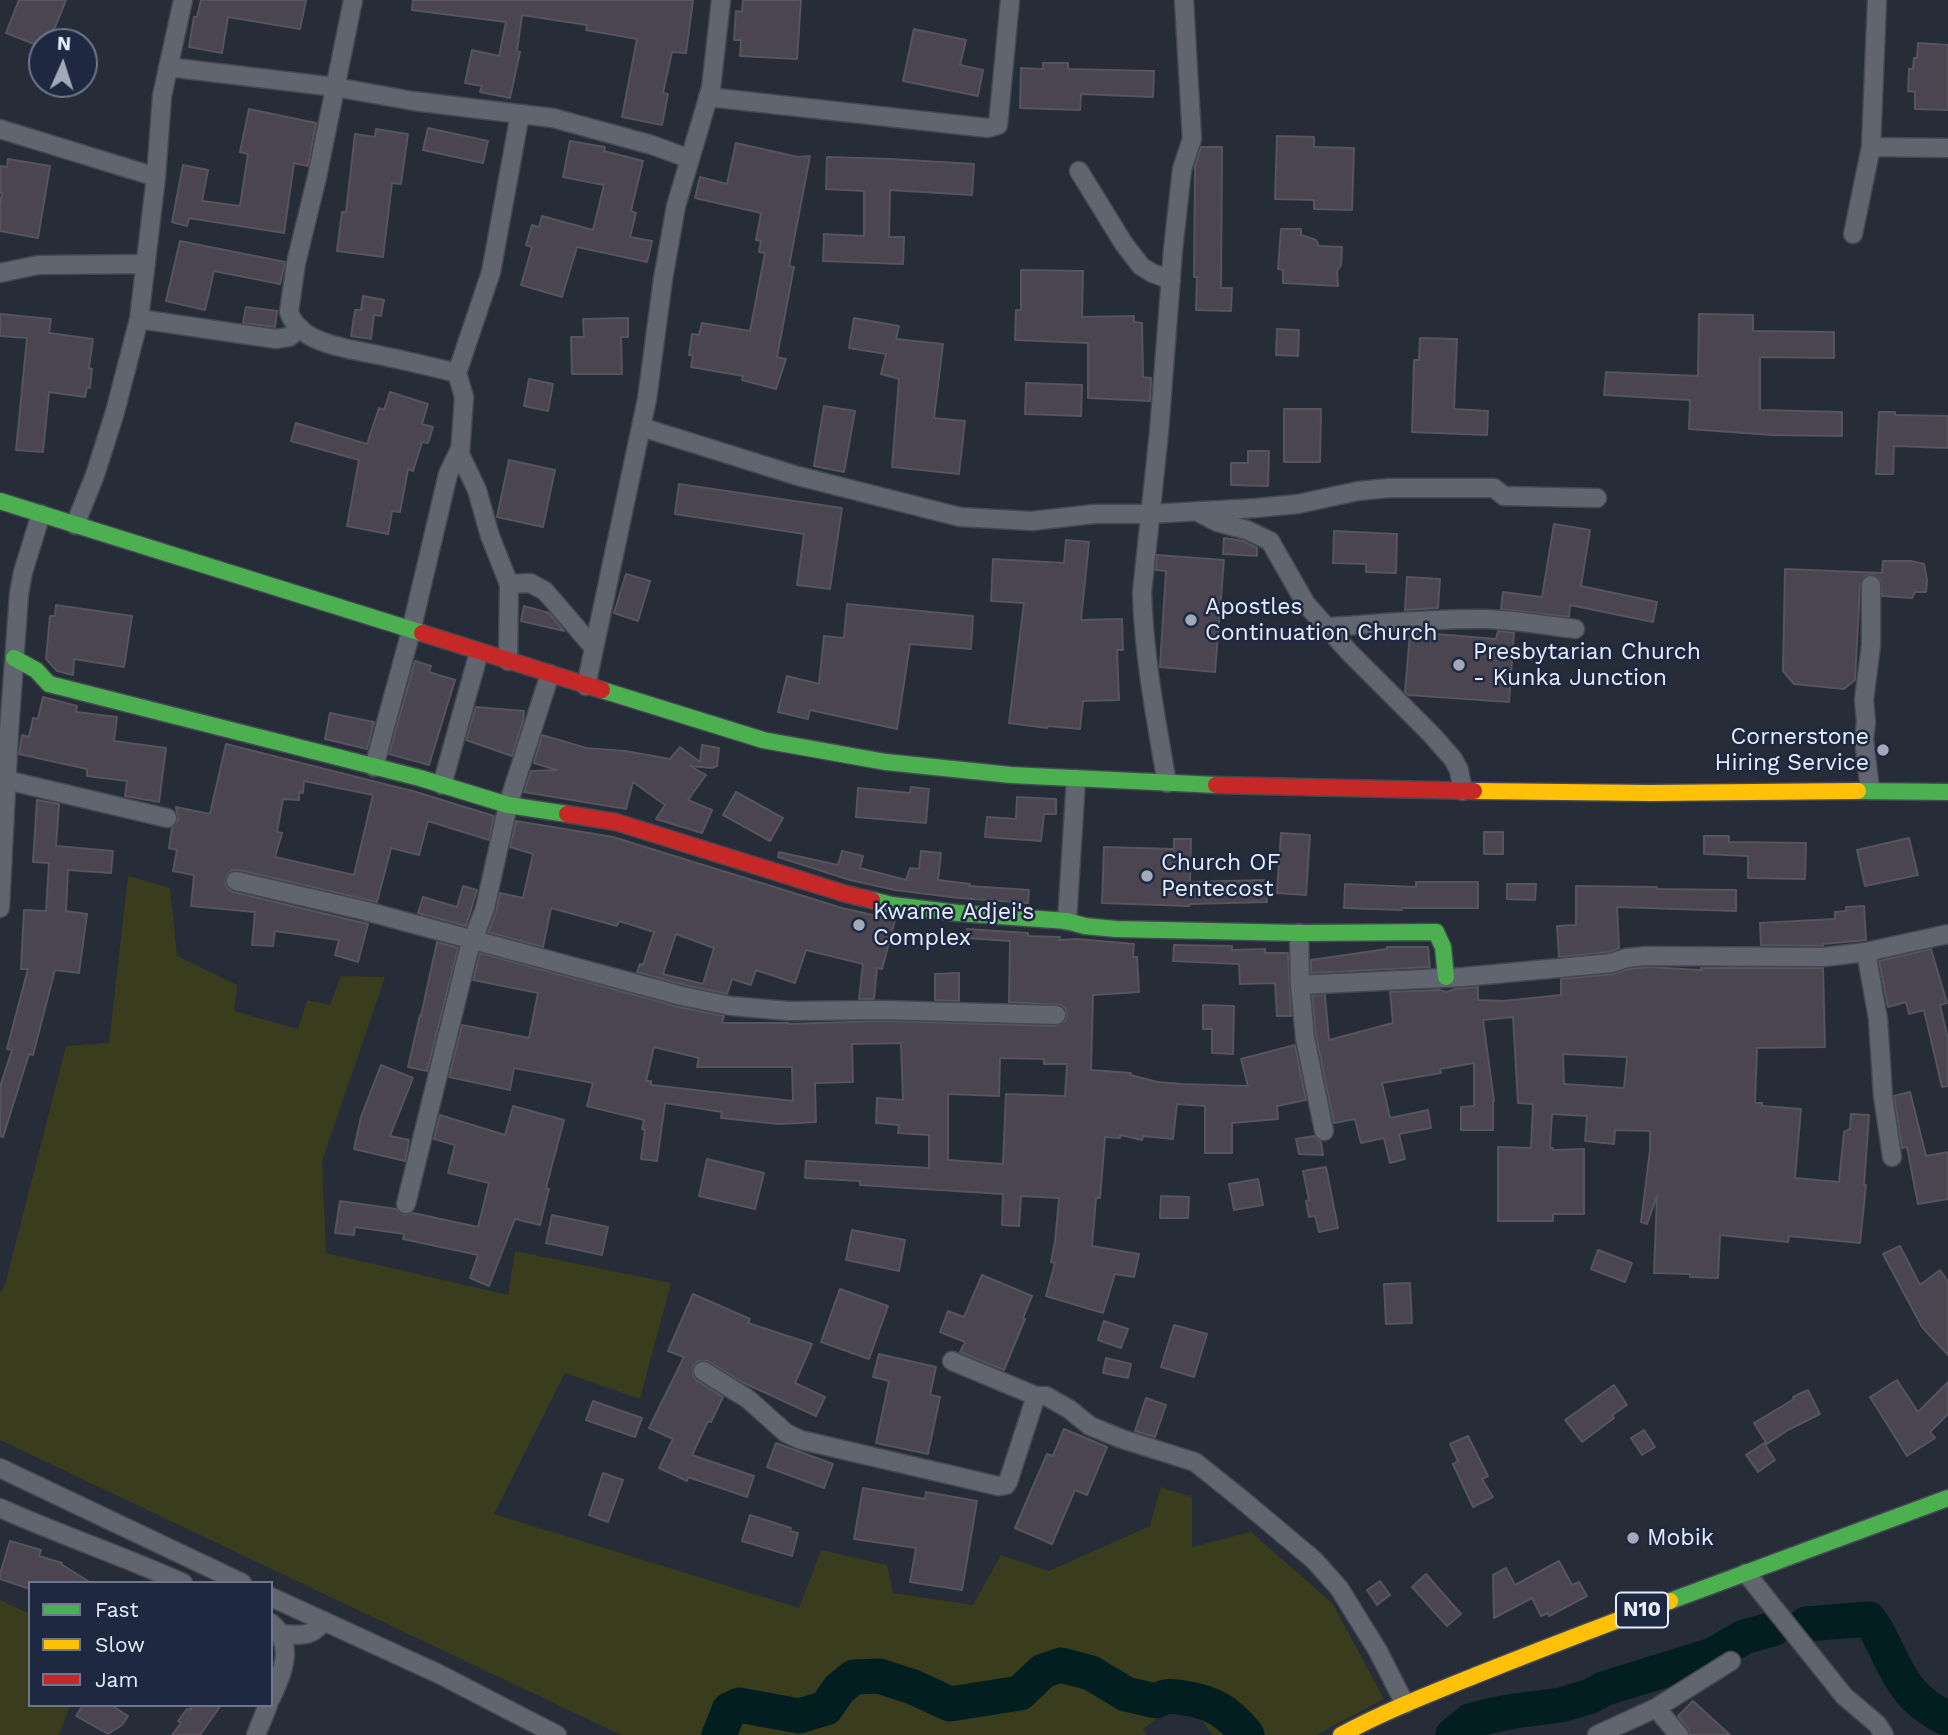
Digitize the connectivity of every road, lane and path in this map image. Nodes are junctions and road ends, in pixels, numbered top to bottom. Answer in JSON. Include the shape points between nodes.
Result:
{"nodes":[{"id":1,"x":183,"y":0,"type":"edge"},
{"id":2,"x":353,"y":0,"type":"edge"},
{"id":3,"x":721,"y":0,"type":"edge"},
{"id":4,"x":1010,"y":0,"type":"edge"},
{"id":5,"x":1184,"y":0,"type":"edge"},
{"id":6,"x":1877,"y":0,"type":"edge"},
{"id":7,"x":168,"y":67,"type":"junction"},
{"id":8,"x":335,"y":87,"type":"junction"},
{"id":9,"x":708,"y":97,"type":"junction"},
{"id":10,"x":520,"y":114,"type":"junction"},
{"id":11,"x":0,"y":129,"type":"edge"},
{"id":12,"x":1871,"y":148,"type":"junction"},
{"id":13,"x":1948,"y":148,"type":"edge"},
{"id":14,"x":690,"y":159,"type":"junction"},
{"id":15,"x":1079,"y":171,"type":"dead end"},
{"id":16,"x":156,"y":177,"type":"junction"},
{"id":17,"x":1853,"y":233,"type":"dead end"},
{"id":18,"x":146,"y":264,"type":"junction"},
{"id":19,"x":0,"y":273,"type":"edge"},
{"id":20,"x":1171,"y":280,"type":"junction"},
{"id":21,"x":139,"y":319,"type":"junction"},
{"id":22,"x":300,"y":328,"type":"junction"},
{"id":23,"x":457,"y":373,"type":"junction"},
{"id":24,"x":641,"y":427,"type":"junction"},
{"id":25,"x":460,"y":449,"type":"junction"},
{"id":26,"x":1597,"y":498,"type":"dead end"},
{"id":27,"x":0,"y":500,"type":"edge"},
{"id":28,"x":1195,"y":511,"type":"junction"},
{"id":29,"x":41,"y":514,"type":"junction"},
{"id":30,"x":1149,"y":514,"type":"junction"},
{"id":31,"x":75,"y":525,"type":"junction"},
{"id":32,"x":509,"y":584,"type":"junction"},
{"id":33,"x":1871,"y":585,"type":"dead end"},
{"id":34,"x":1328,"y":627,"type":"junction"},
{"id":35,"x":1575,"y":629,"type":"dead end"},
{"id":36,"x":411,"y":631,"type":"junction"},
{"id":37,"x":594,"y":648,"type":"junction"},
{"id":38,"x":480,"y":652,"type":"junction"},
{"id":39,"x":14,"y":658,"type":"junction"},
{"id":40,"x":508,"y":661,"type":"junction"},
{"id":41,"x":550,"y":674,"type":"junction"},
{"id":42,"x":586,"y":686,"type":"junction"},
{"id":43,"x":374,"y":767,"type":"junction"},
{"id":44,"x":1076,"y":779,"type":"junction"},
{"id":45,"x":6,"y":780,"type":"junction"},
{"id":46,"x":1167,"y":783,"type":"junction"},
{"id":47,"x":442,"y":785,"type":"junction"},
{"id":48,"x":1870,"y":790,"type":"junction"},
{"id":49,"x":1462,"y":791,"type":"junction"},
{"id":50,"x":1948,"y":792,"type":"edge"},
{"id":51,"x":508,"y":804,"type":"junction"},
{"id":52,"x":167,"y":818,"type":"dead end"},
{"id":53,"x":236,"y":881,"type":"dead end"},
{"id":54,"x":0,"y":908,"type":"edge"},
{"id":55,"x":1067,"y":921,"type":"junction"},
{"id":56,"x":1298,"y":933,"type":"junction"},
{"id":57,"x":1948,"y":934,"type":"edge"},
{"id":58,"x":474,"y":940,"type":"junction"},
{"id":59,"x":1866,"y":953,"type":"junction"},
{"id":60,"x":1446,"y":977,"type":"junction"},
{"id":61,"x":1300,"y":985,"type":"junction"},
{"id":62,"x":1056,"y":1015,"type":"dead end"},
{"id":63,"x":1324,"y":1131,"type":"dead end"},
{"id":64,"x":1892,"y":1157,"type":"dead end"},
{"id":65,"x":406,"y":1204,"type":"dead end"},
{"id":66,"x":952,"y":1362,"type":"dead end"},
{"id":67,"x":704,"y":1371,"type":"dead end"},
{"id":68,"x":1036,"y":1396,"type":"junction"},
{"id":69,"x":0,"y":1468,"type":"edge"},
{"id":70,"x":1948,"y":1498,"type":"edge"},
{"id":71,"x":0,"y":1508,"type":"edge"},
{"id":72,"x":1746,"y":1573,"type":"junction"},
{"id":73,"x":178,"y":1581,"type":"edge"},
{"id":74,"x":238,"y":1581,"type":"edge"},
{"id":75,"x":273,"y":1598,"type":"edge"},
{"id":76,"x":324,"y":1621,"type":"junction"},
{"id":77,"x":277,"y":1628,"type":"edge"},
{"id":78,"x":1731,"y":1661,"type":"dead end"},
{"id":79,"x":273,"y":1693,"type":"edge"},
{"id":80,"x":1405,"y":1704,"type":"junction"},
{"id":81,"x":267,"y":1707,"type":"edge"},
{"id":82,"x":1656,"y":1708,"type":"junction"},
{"id":83,"x":256,"y":1735,"type":"edge"},
{"id":84,"x":557,"y":1735,"type":"edge"},
{"id":85,"x":1342,"y":1735,"type":"edge"},
{"id":86,"x":1597,"y":1735,"type":"edge"},
{"id":87,"x":1679,"y":1735,"type":"edge"},
{"id":88,"x":1884,"y":1735,"type":"edge"}],
"edges":[{"from":1,"to":7,"type":"street"},
{"from":2,"to":8,"type":"street"},
{"from":3,"to":9,"type":"street"},
{"from":4,"to":9,"type":"street","via":[[998,125],[988,128]]},
{"from":5,"to":20,"type":"street","via":[[1192,139],[1182,169]]},
{"from":6,"to":12,"type":"street"},
{"from":7,"to":8,"type":"street"},
{"from":7,"to":16,"type":"street"},
{"from":8,"to":10,"type":"street"},
{"from":8,"to":22,"type":"street","via":[[289,306]]},
{"from":9,"to":14,"type":"street"},
{"from":10,"to":14,"type":"street","via":[[596,129]]},
{"from":10,"to":23,"type":"street","via":[[492,272]]},
{"from":11,"to":16,"type":"street"},
{"from":12,"to":13,"type":"street"},
{"from":12,"to":17,"type":"street"},
{"from":14,"to":24,"type":"street","via":[[676,206]]},
{"from":15,"to":20,"type":"street","via":[[1141,266]]},
{"from":16,"to":18,"type":"street"},
{"from":18,"to":19,"type":"street","via":[[38,265]]},
{"from":18,"to":21,"type":"street"},
{"from":20,"to":30,"type":"street"},
{"from":21,"to":22,"type":"street","via":[[276,339],[289,337]]},
{"from":21,"to":31,"type":"street","via":[[115,412]]},
{"from":22,"to":23,"type":"street","via":[[332,346]]},
{"from":23,"to":25,"type":"street","via":[[464,397]]},
{"from":24,"to":30,"type":"street","via":[[798,476],[960,517],[1032,521]]},
{"from":24,"to":37,"type":"street"},
{"from":25,"to":32,"type":"street"},
{"from":25,"to":36,"type":"street","via":[[448,474]]},
{"from":26,"to":28,"type":"street","via":[[1504,496],[1494,488],[1389,488],[1298,504]]},
{"from":27,"to":29,"type":"street"},
{"from":28,"to":30,"type":"street"},
{"from":28,"to":34,"type":"street","via":[[1270,541],[1306,604]]},
{"from":29,"to":31,"type":"street"},
{"from":29,"to":39,"type":"street","via":[[23,572]]},
{"from":30,"to":46,"type":"street","via":[[1142,612]]},
{"from":31,"to":36,"type":"street"},
{"from":32,"to":37,"type":"street","via":[[530,583],[545,591]]},
{"from":32,"to":40,"type":"street"},
{"from":33,"to":48,"type":"street","via":[[1871,645],[1864,700]]},
{"from":34,"to":35,"type":"street","via":[[1484,619]]},
{"from":34,"to":49,"type":"street","via":[[1444,748],[1459,770]]},
{"from":36,"to":38,"type":"street"},
{"from":36,"to":43,"type":"street"},
{"from":37,"to":42,"type":"street"},
{"from":38,"to":40,"type":"street"},
{"from":38,"to":47,"type":"street"},
{"from":39,"to":43,"type":"street","via":[[36,670],[48,684]]},
{"from":39,"to":45,"type":"street"},
{"from":40,"to":41,"type":"street"},
{"from":41,"to":42,"type":"street"},
{"from":41,"to":51,"type":"street"},
{"from":42,"to":44,"type":"street","via":[[808,750],[856,759]]},
{"from":43,"to":47,"type":"street"},
{"from":44,"to":46,"type":"street"},
{"from":44,"to":55,"type":"street"},
{"from":45,"to":52,"type":"street"},
{"from":45,"to":54,"type":"street"},
{"from":46,"to":49,"type":"street"},
{"from":47,"to":51,"type":"street"},
{"from":48,"to":49,"type":"street"},
{"from":48,"to":50,"type":"street"},
{"from":51,"to":55,"type":"street","via":[[616,822],[892,905]]},
{"from":51,"to":58,"type":"street"},
{"from":53,"to":58,"type":"street"},
{"from":55,"to":56,"type":"street","via":[[1116,929]]},
{"from":56,"to":60,"type":"street","via":[[1436,932],[1443,943]]},
{"from":56,"to":61,"type":"street"},
{"from":57,"to":59,"type":"street"},
{"from":58,"to":62,"type":"street","via":[[731,1006]]},
{"from":58,"to":65,"type":"street"},
{"from":59,"to":60,"type":"street","via":[[1646,956],[1576,967]]},
{"from":59,"to":64,"type":"street","via":[[1878,1019]]},
{"from":60,"to":61,"type":"street"},
{"from":61,"to":63,"type":"street","via":[[1305,1038]]},
{"from":66,"to":68,"type":"street"},
{"from":67,"to":68,"type":"street","via":[[801,1440],[998,1486],[1008,1482]]},
{"from":68,"to":80,"type":"street","via":[[1046,1396],[1090,1426],[1122,1440],[1195,1462],[1251,1507],[1314,1560],[1339,1588]]},
{"from":69,"to":74,"type":"street"},
{"from":70,"to":72,"type":"street","number":"N10"},
{"from":71,"to":73,"type":"street"},
{"from":72,"to":80,"type":"street","number":"N10","via":[[1571,1636]]},
{"from":72,"to":88,"type":"street","via":[[1844,1696]]},
{"from":75,"to":76,"type":"street"},
{"from":76,"to":77,"type":"street","via":[[307,1635]]},
{"from":76,"to":84,"type":"street"},
{"from":77,"to":79,"type":"street","via":[[285,1665]]},
{"from":78,"to":82,"type":"street"},
{"from":80,"to":85,"type":"street","number":"N10"},
{"from":81,"to":83,"type":"street"},
{"from":82,"to":86,"type":"street"},
{"from":82,"to":87,"type":"street"}]}
